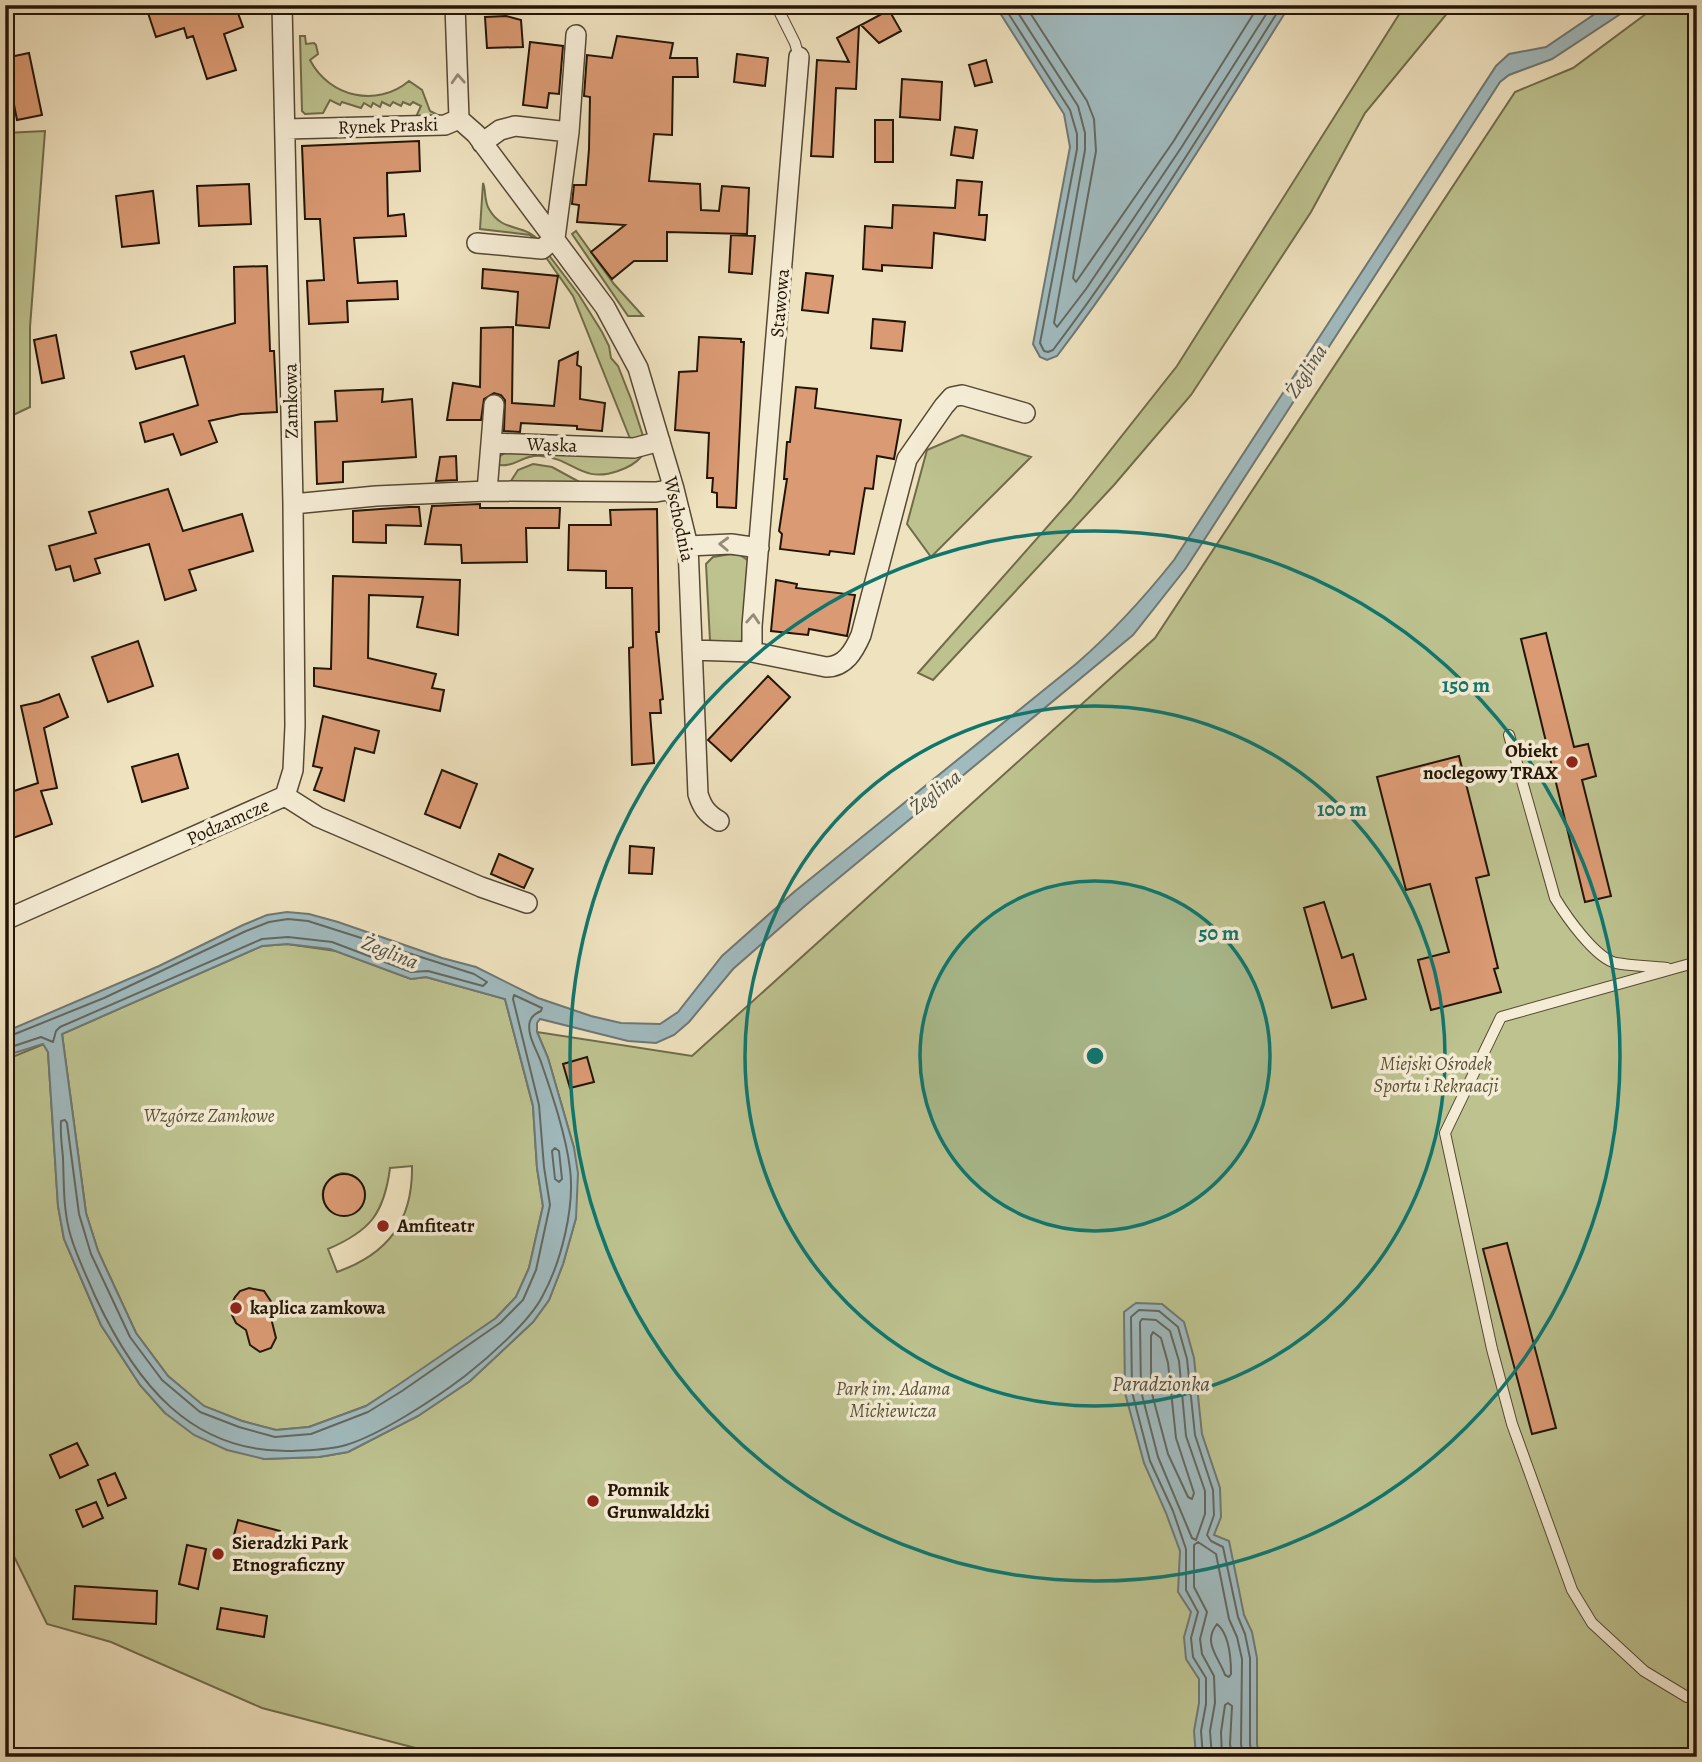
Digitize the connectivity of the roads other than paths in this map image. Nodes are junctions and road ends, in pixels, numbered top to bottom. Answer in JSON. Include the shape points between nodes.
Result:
{"nodes":[{"id":1,"x":282,"y":5,"type":"edge"},
{"id":2,"x":455,"y":5,"type":"edge"},
{"id":3,"x":776,"y":5,"type":"edge"},
{"id":4,"x":576,"y":35,"type":"dead end"},
{"id":5,"x":799,"y":57,"type":"joint"},
{"id":6,"x":459,"y":119,"type":"junction"},
{"id":7,"x":286,"y":129,"type":"junction"},
{"id":8,"x":569,"y":132,"type":"junction"},
{"id":9,"x":482,"y":143,"type":"junction"},
{"id":10,"x":555,"y":238,"type":"junction"},
{"id":11,"x":477,"y":243,"type":"dead end"},
{"id":12,"x":494,"y":405,"type":"dead end"},
{"id":13,"x":1025,"y":413,"type":"dead end"},
{"id":14,"x":660,"y":441,"type":"junction"},
{"id":15,"x":491,"y":443,"type":"junction"},
{"id":16,"x":674,"y":489,"type":"junction"},
{"id":17,"x":487,"y":491,"type":"junction"},
{"id":18,"x":293,"y":504,"type":"junction"},
{"id":19,"x":688,"y":546,"type":"junction"},
{"id":20,"x":759,"y":548,"type":"junction"},
{"id":21,"x":692,"y":649,"type":"junction"},
{"id":22,"x":752,"y":652,"type":"junction"},
{"id":23,"x":1509,"y":735,"type":"dead end"},
{"id":24,"x":285,"y":796,"type":"junction"},
{"id":25,"x":719,"y":821,"type":"dead end"},
{"id":26,"x":527,"y":903,"type":"dead end"},
{"id":27,"x":5,"y":919,"type":"edge"},
{"id":28,"x":1697,"y":962,"type":"edge"},
{"id":29,"x":1672,"y":968,"type":"junction"},
{"id":30,"x":1697,"y":1695,"type":"edge"}],
"edges":[{"from":1,"to":7,"type":"street","name":"Zamkowa"},
{"from":6,"to":2,"type":"street","name":"Rynek Praski","one_way":true},
{"from":3,"to":5,"type":"lane"},
{"from":4,"to":8,"type":"street"},
{"from":5,"to":20,"type":"street","name":"Stawowa"},
{"from":6,"to":7,"type":"street","name":"Rynek Praski","via":[[445,125]]},
{"from":6,"to":9,"type":"street","name":"Wschodnia"},
{"from":7,"to":18,"type":"street","name":"Zamkowa"},
{"from":8,"to":9,"type":"street","via":[[515,126]]},
{"from":8,"to":10,"type":"street"},
{"from":9,"to":10,"type":"street","name":"Wschodnia"},
{"from":10,"to":11,"type":"street","via":[[542,249]]},
{"from":10,"to":14,"type":"street","name":"Wschodnia","via":[[626,342]]},
{"from":12,"to":15,"type":"street"},
{"from":13,"to":22,"type":"street","via":[[962,395],[952,397],[944,406],[907,459],[853,653],[835,667],[826,667]]},
{"from":14,"to":15,"type":"street","name":"Wąska","via":[[634,448]]},
{"from":14,"to":16,"type":"street","name":"Wschodnia"},
{"from":15,"to":17,"type":"street"},
{"from":16,"to":17,"type":"street"},
{"from":16,"to":19,"type":"street","name":"Wschodnia"},
{"from":17,"to":18,"type":"street"},
{"from":18,"to":24,"type":"street","name":"Zamkowa","via":[[295,726],[293,770]]},
{"from":20,"to":19,"type":"street","one_way":true},
{"from":19,"to":21,"type":"street","name":"Wschodnia"},
{"from":22,"to":20,"type":"street","name":"Stawowa","one_way":true},
{"from":21,"to":22,"type":"street"},
{"from":21,"to":25,"type":"street","name":"Wschodnia","via":[[698,794],[709,814]]},
{"from":23,"to":29,"type":"lane","via":[[1555,898],[1568,918],[1613,962]]},
{"from":24,"to":26,"type":"street","name":"Podzamcze","via":[[318,817]]},
{"from":24,"to":27,"type":"street","name":"Podzamcze"},
{"from":28,"to":29,"type":"lane"},
{"from":29,"to":30,"type":"lane","via":[[1501,1017],[1444,1133],[1512,1424],[1572,1590],[1592,1623],[1644,1671],[1687,1697]]}]}
